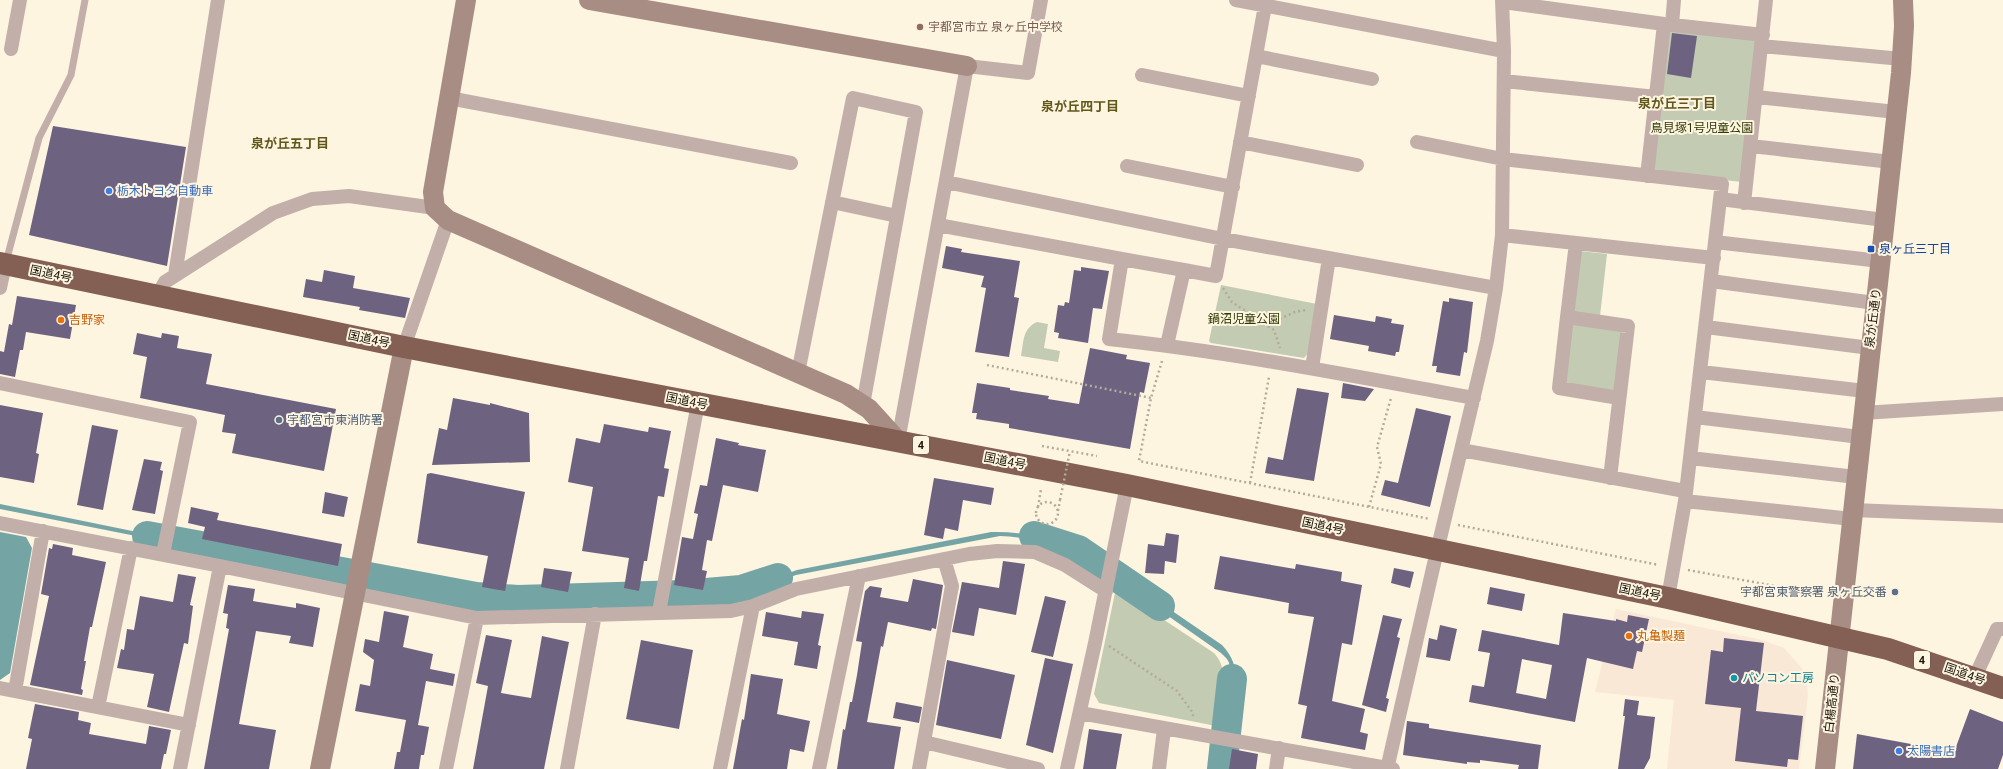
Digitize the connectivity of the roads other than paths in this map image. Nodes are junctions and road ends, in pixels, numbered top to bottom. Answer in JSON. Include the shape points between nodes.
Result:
{"nodes":[{"id":1,"x":20,"y":0,"type":"edge"},
{"id":2,"x":85,"y":0,"type":"edge"},
{"id":3,"x":218,"y":0,"type":"edge"},
{"id":4,"x":466,"y":0,"type":"edge"},
{"id":5,"x":589,"y":0,"type":"edge"},
{"id":6,"x":1041,"y":0,"type":"edge"},
{"id":7,"x":1236,"y":0,"type":"edge"},
{"id":8,"x":1674,"y":0,"type":"edge"},
{"id":9,"x":1766,"y":0,"type":"edge"},
{"id":10,"x":1900,"y":0,"type":"edge"},
{"id":11,"x":1503,"y":1,"type":"edge"},
{"id":12,"x":1265,"y":3,"type":"edge"},
{"id":13,"x":1668,"y":24,"type":"junction"},
{"id":14,"x":1762,"y":40,"type":"junction"},
{"id":15,"x":11,"y":49,"type":"dead end"},
{"id":16,"x":1504,"y":51,"type":"junction"},
{"id":17,"x":1256,"y":56,"type":"junction"},
{"id":18,"x":1902,"y":59,"type":"junction"},
{"id":19,"x":967,"y":66,"type":"junction"},
{"id":20,"x":1142,"y":75,"type":"dead end"},
{"id":21,"x":1372,"y":79,"type":"dead end"},
{"id":22,"x":1504,"y":81,"type":"junction"},
{"id":23,"x":1249,"y":96,"type":"junction"},
{"id":24,"x":1757,"y":97,"type":"junction"},
{"id":25,"x":450,"y":98,"type":"junction"},
{"id":26,"x":1656,"y":98,"type":"junction"},
{"id":27,"x":1896,"y":112,"type":"junction"},
{"id":28,"x":1240,"y":142,"type":"junction"},
{"id":29,"x":1417,"y":142,"type":"dead end"},
{"id":30,"x":1751,"y":146,"type":"junction"},
{"id":31,"x":1503,"y":159,"type":"junction"},
{"id":32,"x":1891,"y":162,"type":"junction"},
{"id":33,"x":791,"y":163,"type":"dead end"},
{"id":34,"x":1357,"y":165,"type":"dead end"},
{"id":35,"x":1127,"y":166,"type":"dead end"},
{"id":36,"x":1647,"y":176,"type":"junction"},
{"id":37,"x":946,"y":182,"type":"junction"},
{"id":38,"x":1233,"y":187,"type":"junction"},
{"id":39,"x":1720,"y":199,"type":"junction"},
{"id":40,"x":832,"y":202,"type":"junction"},
{"id":41,"x":1744,"y":203,"type":"junction"},
{"id":42,"x":441,"y":214,"type":"junction"},
{"id":43,"x":897,"y":216,"type":"junction"},
{"id":44,"x":1884,"y":220,"type":"junction"},
{"id":45,"x":938,"y":225,"type":"junction"},
{"id":46,"x":1502,"y":234,"type":"junction"},
{"id":47,"x":1223,"y":239,"type":"junction"},
{"id":48,"x":1715,"y":242,"type":"junction"},
{"id":49,"x":1576,"y":243,"type":"junction"},
{"id":50,"x":1329,"y":258,"type":"junction"},
{"id":51,"x":1714,"y":258,"type":"junction"},
{"id":52,"x":1122,"y":259,"type":"junction"},
{"id":53,"x":1880,"y":261,"type":"junction"},
{"id":54,"x":3,"y":264,"type":"edge"},
{"id":55,"x":1184,"y":270,"type":"junction"},
{"id":56,"x":175,"y":275,"type":"junction"},
{"id":57,"x":1711,"y":281,"type":"junction"},
{"id":58,"x":0,"y":288,"type":"edge"},
{"id":59,"x":1496,"y":288,"type":"junction"},
{"id":60,"x":157,"y":296,"type":"junction"},
{"id":61,"x":1875,"y":304,"type":"junction"},
{"id":62,"x":1567,"y":317,"type":"junction"},
{"id":63,"x":1706,"y":327,"type":"junction"},
{"id":64,"x":1167,"y":345,"type":"junction"},
{"id":65,"x":404,"y":347,"type":"junction"},
{"id":66,"x":1870,"y":348,"type":"junction"},
{"id":67,"x":1312,"y":368,"type":"junction"},
{"id":68,"x":1701,"y":372,"type":"junction"},
{"id":69,"x":798,"y":373,"type":"junction"},
{"id":70,"x":0,"y":383,"type":"edge"},
{"id":71,"x":1865,"y":391,"type":"junction"},
{"id":72,"x":1474,"y":398,"type":"junction"},
{"id":73,"x":1619,"y":398,"type":"junction"},
{"id":74,"x":698,"y":403,"type":"junction"},
{"id":75,"x":2003,"y":404,"type":"edge"},
{"id":76,"x":863,"y":405,"type":"junction"},
{"id":77,"x":1863,"y":413,"type":"junction"},
{"id":78,"x":1695,"y":417,"type":"junction"},
{"id":79,"x":1860,"y":437,"type":"junction"},
{"id":80,"x":898,"y":441,"type":"junction"},
{"id":81,"x":1461,"y":450,"type":"junction"},
{"id":82,"x":1690,"y":458,"type":"junction"},
{"id":83,"x":1856,"y":477,"type":"junction"},
{"id":84,"x":1610,"y":478,"type":"junction"},
{"id":85,"x":1126,"y":485,"type":"junction"},
{"id":86,"x":1685,"y":496,"type":"junction"},
{"id":87,"x":1852,"y":514,"type":"junction"},
{"id":88,"x":2003,"y":516,"type":"edge"},
{"id":89,"x":0,"y":523,"type":"edge"},
{"id":90,"x":43,"y":531,"type":"junction"},
{"id":91,"x":131,"y":548,"type":"junction"},
{"id":92,"x":1437,"y":550,"type":"junction"},
{"id":93,"x":163,"y":554,"type":"junction"},
{"id":94,"x":944,"y":559,"type":"junction"},
{"id":95,"x":220,"y":566,"type":"junction"},
{"id":96,"x":860,"y":576,"type":"junction"},
{"id":97,"x":1106,"y":591,"type":"junction"},
{"id":98,"x":355,"y":592,"type":"junction"},
{"id":99,"x":1668,"y":598,"type":"junction"},
{"id":100,"x":753,"y":606,"type":"junction"},
{"id":101,"x":659,"y":612,"type":"junction"},
{"id":102,"x":595,"y":614,"type":"junction"},
{"id":103,"x":477,"y":618,"type":"junction"},
{"id":104,"x":2003,"y":629,"type":"edge"},
{"id":105,"x":1840,"y":637,"type":"junction"},
{"id":106,"x":1975,"y":677,"type":"junction"},
{"id":107,"x":0,"y":688,"type":"edge"},
{"id":108,"x":2003,"y":688,"type":"edge"},
{"id":109,"x":14,"y":691,"type":"junction"},
{"id":110,"x":98,"y":707,"type":"junction"},
{"id":111,"x":1080,"y":713,"type":"junction"},
{"id":112,"x":189,"y":725,"type":"junction"},
{"id":113,"x":1164,"y":729,"type":"junction"},
{"id":114,"x":924,"y":742,"type":"junction"},
{"id":115,"x":1279,"y":748,"type":"junction"},
{"id":116,"x":180,"y":769,"type":"edge"},
{"id":117,"x":320,"y":769,"type":"edge"},
{"id":118,"x":446,"y":769,"type":"edge"},
{"id":119,"x":567,"y":769,"type":"edge"},
{"id":120,"x":720,"y":769,"type":"edge"},
{"id":121,"x":819,"y":769,"type":"edge"},
{"id":122,"x":920,"y":769,"type":"edge"},
{"id":123,"x":1038,"y":769,"type":"edge"},
{"id":124,"x":1067,"y":769,"type":"edge"},
{"id":125,"x":1159,"y":769,"type":"edge"},
{"id":126,"x":1276,"y":769,"type":"edge"},
{"id":127,"x":1389,"y":769,"type":"edge"},
{"id":128,"x":1825,"y":769,"type":"edge"}],
"edges":[{"from":1,"to":15,"type":"street"},
{"from":2,"to":54,"type":"lane","via":[[71,75],[39,138]]},
{"from":3,"to":56,"type":"street"},
{"from":4,"to":25,"type":"street"},
{"from":5,"to":19,"type":"street"},
{"from":6,"to":19,"type":"street","via":[[1028,73]]},
{"from":7,"to":12,"type":"street"},
{"from":8,"to":13,"type":"street"},
{"from":9,"to":14,"type":"street"},
{"from":10,"to":18,"type":"street","name":"泉が丘通り","via":[[1904,26]]},
{"from":11,"to":13,"type":"street"},
{"from":11,"to":16,"type":"street"},
{"from":12,"to":16,"type":"street"},
{"from":12,"to":17,"type":"street"},
{"from":13,"to":14,"type":"street"},
{"from":13,"to":26,"type":"street"},
{"from":14,"to":18,"type":"street"},
{"from":14,"to":24,"type":"street"},
{"from":16,"to":22,"type":"street"},
{"from":17,"to":21,"type":"street"},
{"from":17,"to":23,"type":"street"},
{"from":18,"to":27,"type":"street","name":"泉が丘通り"},
{"from":19,"to":37,"type":"street"},
{"from":20,"to":23,"type":"street"},
{"from":22,"to":26,"type":"street"},
{"from":22,"to":31,"type":"street"},
{"from":23,"to":28,"type":"street"},
{"from":24,"to":27,"type":"street"},
{"from":24,"to":30,"type":"street"},
{"from":25,"to":33,"type":"street"},
{"from":25,"to":42,"type":"street","via":[[433,192]]},
{"from":26,"to":36,"type":"street"},
{"from":27,"to":32,"type":"street","name":"泉が丘通り"},
{"from":28,"to":34,"type":"street"},
{"from":28,"to":38,"type":"street"},
{"from":29,"to":31,"type":"street"},
{"from":30,"to":32,"type":"street"},
{"from":30,"to":41,"type":"street"},
{"from":31,"to":36,"type":"street"},
{"from":31,"to":46,"type":"street"},
{"from":32,"to":44,"type":"street","name":"泉が丘通り"},
{"from":35,"to":38,"type":"street"},
{"from":36,"to":39,"type":"street","via":[[1722,184]]},
{"from":37,"to":45,"type":"street"},
{"from":37,"to":47,"type":"street"},
{"from":38,"to":47,"type":"street"},
{"from":39,"to":41,"type":"street"},
{"from":39,"to":48,"type":"street"},
{"from":40,"to":43,"type":"street"},
{"from":40,"to":43,"type":"street","via":[[853,98],[881,104],[916,112]]},
{"from":40,"to":69,"type":"street"},
{"from":41,"to":44,"type":"street"},
{"from":42,"to":56,"type":"street","via":[[348,196],[312,199],[273,213]]},
{"from":42,"to":65,"type":"street"},
{"from":42,"to":69,"type":"street"},
{"from":43,"to":76,"type":"street"},
{"from":44,"to":53,"type":"street","name":"泉が丘通り"},
{"from":45,"to":52,"type":"street"},
{"from":45,"to":80,"type":"street"},
{"from":46,"to":49,"type":"street"},
{"from":46,"to":59,"type":"street"},
{"from":47,"to":50,"type":"street"},
{"from":47,"to":55,"type":"street","via":[[1216,276]]},
{"from":48,"to":51,"type":"street"},
{"from":48,"to":53,"type":"street"},
{"from":49,"to":51,"type":"street"},
{"from":49,"to":62,"type":"street"},
{"from":50,"to":59,"type":"street"},
{"from":50,"to":67,"type":"street"},
{"from":51,"to":57,"type":"street"},
{"from":52,"to":55,"type":"street"},
{"from":52,"to":64,"type":"street","via":[[1109,339]]},
{"from":53,"to":61,"type":"street","name":"泉が丘通り"},
{"from":54,"to":58,"type":"street"},
{"from":54,"to":60,"type":"highway","name":"国道4号","number":"4"},
{"from":55,"to":64,"type":"street"},
{"from":56,"to":60,"type":"street","via":[[165,282]]},
{"from":57,"to":61,"type":"street"},
{"from":57,"to":63,"type":"street"},
{"from":59,"to":72,"type":"street"},
{"from":60,"to":65,"type":"highway","name":"国道4号","number":"4"},
{"from":61,"to":66,"type":"street","name":"泉が丘通り"},
{"from":62,"to":73,"type":"street","via":[[1559,388]]},
{"from":62,"to":73,"type":"street","via":[[1628,326]]},
{"from":63,"to":66,"type":"street"},
{"from":63,"to":68,"type":"street"},
{"from":64,"to":67,"type":"street"},
{"from":65,"to":74,"type":"highway","name":"国道4号","number":"4"},
{"from":65,"to":98,"type":"street"},
{"from":66,"to":71,"type":"street","name":"泉が丘通り"},
{"from":67,"to":72,"type":"street"},
{"from":68,"to":71,"type":"street"},
{"from":68,"to":78,"type":"street"},
{"from":69,"to":76,"type":"street","via":[[846,394]]},
{"from":70,"to":93,"type":"street","via":[[190,422]]},
{"from":71,"to":77,"type":"street","name":"泉が丘通り"},
{"from":72,"to":81,"type":"street"},
{"from":73,"to":84,"type":"street"},
{"from":74,"to":80,"type":"highway","name":"国道4号","number":"4"},
{"from":74,"to":101,"type":"street"},
{"from":75,"to":77,"type":"street"},
{"from":76,"to":80,"type":"street","via":[[869,408]]},
{"from":77,"to":79,"type":"street","name":"泉が丘通り"},
{"from":78,"to":79,"type":"street"},
{"from":78,"to":82,"type":"street"},
{"from":79,"to":83,"type":"street","name":"泉が丘通り"},
{"from":80,"to":85,"type":"highway","name":"国道4号","number":"4"},
{"from":81,"to":84,"type":"street"},
{"from":81,"to":92,"type":"street"},
{"from":82,"to":83,"type":"street"},
{"from":82,"to":86,"type":"street"},
{"from":83,"to":87,"type":"street","name":"泉が丘通り"},
{"from":84,"to":86,"type":"street"},
{"from":85,"to":92,"type":"highway","name":"国道4号","number":"4"},
{"from":85,"to":97,"type":"street"},
{"from":86,"to":87,"type":"street"},
{"from":86,"to":99,"type":"street"},
{"from":87,"to":88,"type":"street"},
{"from":87,"to":105,"type":"street","name":"泉が丘通り"},
{"from":89,"to":90,"type":"street"},
{"from":90,"to":91,"type":"street"},
{"from":90,"to":109,"type":"street"},
{"from":91,"to":93,"type":"street"},
{"from":91,"to":110,"type":"street"},
{"from":92,"to":99,"type":"highway","name":"国道4号","number":"4"},
{"from":92,"to":127,"type":"street"},
{"from":93,"to":95,"type":"street"},
{"from":94,"to":96,"type":"street"},
{"from":94,"to":97,"type":"street","via":[[997,550],[1035,552],[1065,565]]},
{"from":94,"to":114,"type":"street","via":[[952,586]]},
{"from":95,"to":98,"type":"street"},
{"from":95,"to":112,"type":"street"},
{"from":96,"to":100,"type":"street","via":[[796,589]]},
{"from":96,"to":121,"type":"street"},
{"from":97,"to":111,"type":"street"},
{"from":98,"to":103,"type":"street"},
{"from":98,"to":117,"type":"street"},
{"from":99,"to":105,"type":"highway","name":"国道4号","number":"4"},
{"from":100,"to":101,"type":"street","via":[[731,611]]},
{"from":100,"to":120,"type":"street"},
{"from":101,"to":102,"type":"street"},
{"from":102,"to":103,"type":"street"},
{"from":102,"to":119,"type":"street"},
{"from":103,"to":118,"type":"street"},
{"from":104,"to":106,"type":"street","via":[[1997,629]]},
{"from":105,"to":106,"type":"highway","name":"国道4号","number":"4","via":[[1888,649]]},
{"from":105,"to":128,"type":"street","name":"白楊高通り"},
{"from":106,"to":108,"type":"highway","name":"国道4号","number":"4"},
{"from":107,"to":109,"type":"street"},
{"from":109,"to":110,"type":"street"},
{"from":110,"to":112,"type":"street"},
{"from":111,"to":113,"type":"street"},
{"from":111,"to":124,"type":"street"},
{"from":112,"to":116,"type":"street"},
{"from":113,"to":115,"type":"street"},
{"from":113,"to":125,"type":"street"},
{"from":114,"to":122,"type":"street"},
{"from":114,"to":123,"type":"street"},
{"from":115,"to":126,"type":"street"},
{"from":115,"to":127,"type":"street"}]}
